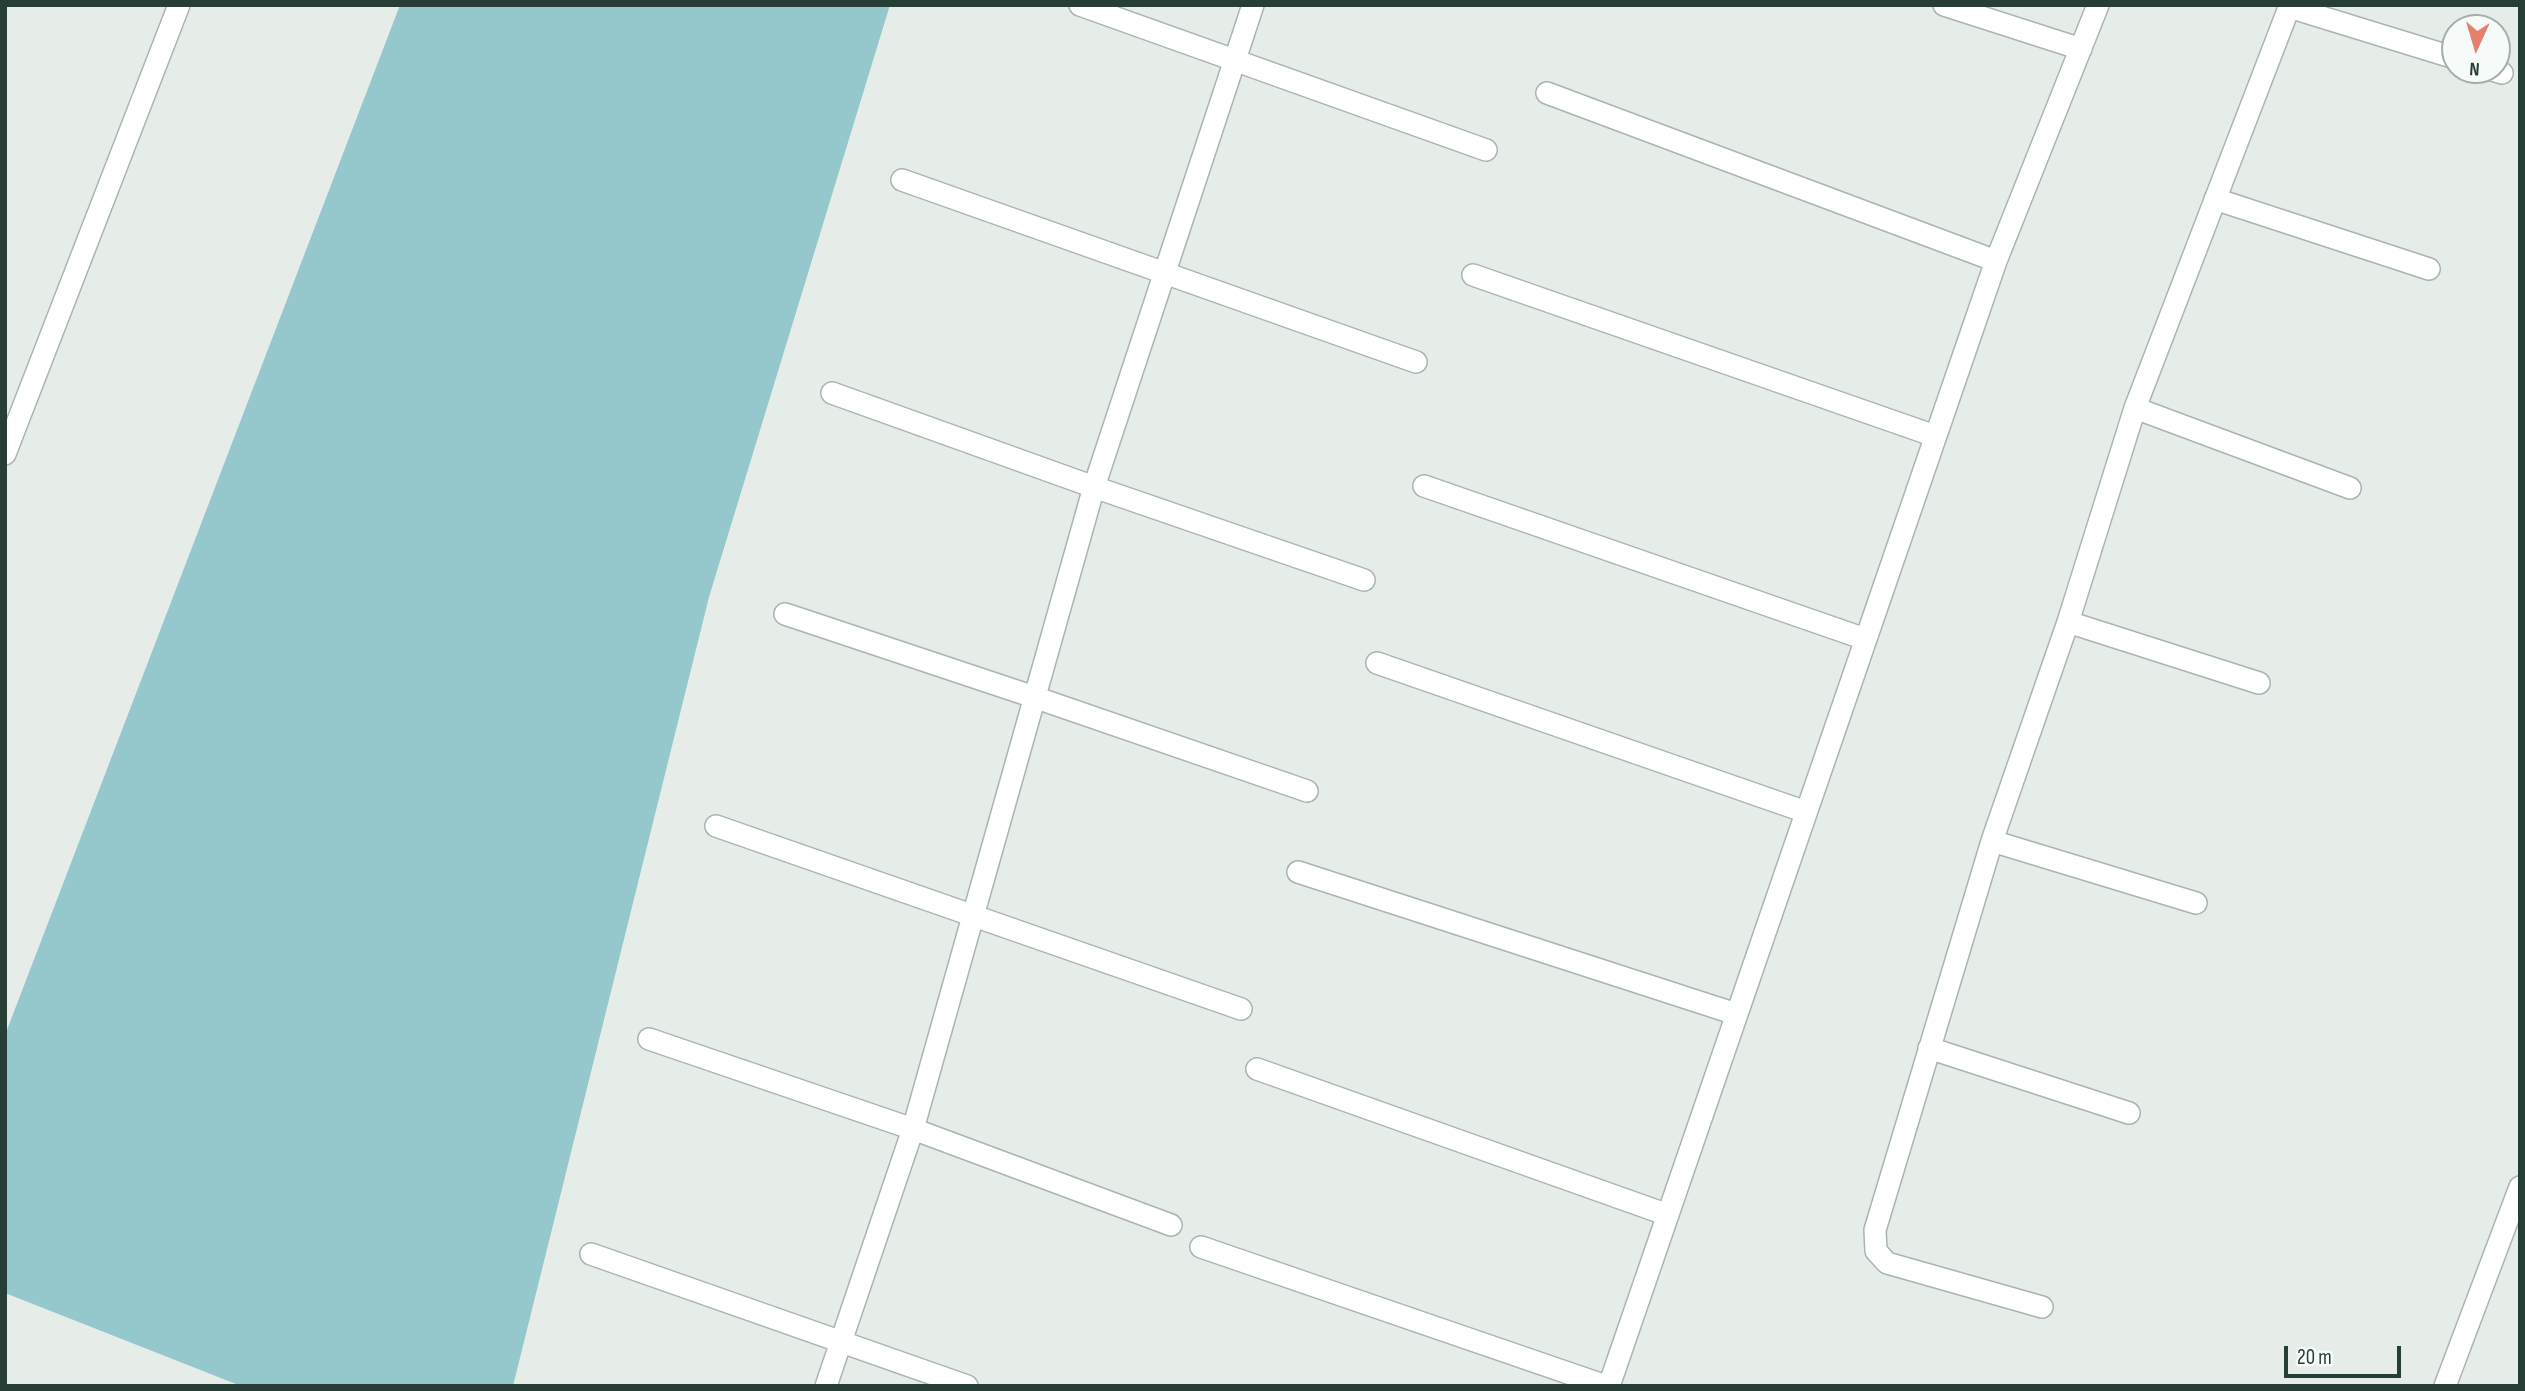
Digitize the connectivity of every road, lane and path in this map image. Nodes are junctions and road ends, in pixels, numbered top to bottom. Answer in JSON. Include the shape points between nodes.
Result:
{"nodes":[{"id":1,"x":179,"y":5,"type":"edge"},
{"id":2,"x":1080,"y":5,"type":"edge"},
{"id":3,"x":1253,"y":5,"type":"edge"},
{"id":4,"x":1944,"y":5,"type":"edge"},
{"id":5,"x":2098,"y":5,"type":"edge"},
{"id":6,"x":2290,"y":6,"type":"edge"},
{"id":7,"x":2081,"y":49,"type":"junction"},
{"id":8,"x":2441,"y":54,"type":"edge"},
{"id":9,"x":1235,"y":60,"type":"junction"},
{"id":10,"x":1548,"y":93,"type":"dead end"},
{"id":11,"x":1486,"y":150,"type":"dead end"},
{"id":12,"x":902,"y":180,"type":"dead end"},
{"id":13,"x":2215,"y":199,"type":"junction"},
{"id":14,"x":1996,"y":261,"type":"junction"},
{"id":15,"x":2429,"y":269,"type":"dead end"},
{"id":16,"x":1165,"y":271,"type":"junction"},
{"id":17,"x":1473,"y":275,"type":"dead end"},
{"id":18,"x":1416,"y":362,"type":"dead end"},
{"id":19,"x":832,"y":393,"type":"dead end"},
{"id":20,"x":2135,"y":408,"type":"junction"},
{"id":21,"x":1935,"y":436,"type":"junction"},
{"id":22,"x":5,"y":454,"type":"edge"},
{"id":23,"x":1424,"y":486,"type":"dead end"},
{"id":24,"x":1094,"y":487,"type":"junction"},
{"id":25,"x":2350,"y":488,"type":"dead end"},
{"id":26,"x":1364,"y":580,"type":"dead end"},
{"id":27,"x":785,"y":614,"type":"dead end"},
{"id":28,"x":2068,"y":622,"type":"junction"},
{"id":29,"x":1865,"y":639,"type":"junction"},
{"id":30,"x":1377,"y":663,"type":"dead end"},
{"id":31,"x":2259,"y":683,"type":"dead end"},
{"id":32,"x":1034,"y":697,"type":"junction"},
{"id":33,"x":1307,"y":791,"type":"dead end"},
{"id":34,"x":1806,"y":812,"type":"junction"},
{"id":35,"x":716,"y":826,"type":"dead end"},
{"id":36,"x":1992,"y":841,"type":"junction"},
{"id":37,"x":1298,"y":872,"type":"dead end"},
{"id":38,"x":2196,"y":903,"type":"dead end"},
{"id":39,"x":972,"y":917,"type":"junction"},
{"id":40,"x":1241,"y":1009,"type":"dead end"},
{"id":41,"x":1737,"y":1014,"type":"junction"},
{"id":42,"x":649,"y":1039,"type":"dead end"},
{"id":43,"x":1929,"y":1048,"type":"junction"},
{"id":44,"x":1256,"y":1069,"type":"dead end"},
{"id":45,"x":2129,"y":1113,"type":"dead end"},
{"id":46,"x":913,"y":1129,"type":"junction"},
{"id":47,"x":2520,"y":1187,"type":"edge"},
{"id":48,"x":1668,"y":1214,"type":"junction"},
{"id":49,"x":1171,"y":1225,"type":"dead end"},
{"id":50,"x":1201,"y":1247,"type":"dead end"},
{"id":51,"x":591,"y":1254,"type":"dead end"},
{"id":52,"x":2042,"y":1307,"type":"dead end"},
{"id":53,"x":840,"y":1340,"type":"junction"},
{"id":54,"x":827,"y":1386,"type":"edge"},
{"id":55,"x":967,"y":1386,"type":"edge"},
{"id":56,"x":1607,"y":1386,"type":"edge"},
{"id":57,"x":2445,"y":1386,"type":"edge"}],
"edges":[{"from":1,"to":22,"type":"street"},
{"from":2,"to":9,"type":"street"},
{"from":3,"to":9,"type":"street"},
{"from":4,"to":7,"type":"street"},
{"from":5,"to":7,"type":"street"},
{"from":6,"to":8,"type":"street"},
{"from":6,"to":13,"type":"street"},
{"from":7,"to":14,"type":"street"},
{"from":9,"to":11,"type":"street"},
{"from":9,"to":16,"type":"street"},
{"from":10,"to":14,"type":"street"},
{"from":12,"to":16,"type":"street"},
{"from":13,"to":15,"type":"street"},
{"from":13,"to":20,"type":"street"},
{"from":14,"to":21,"type":"street"},
{"from":16,"to":18,"type":"street"},
{"from":16,"to":24,"type":"street"},
{"from":17,"to":21,"type":"street"},
{"from":19,"to":24,"type":"street"},
{"from":20,"to":25,"type":"street"},
{"from":20,"to":28,"type":"street"},
{"from":21,"to":29,"type":"street"},
{"from":23,"to":29,"type":"street"},
{"from":24,"to":26,"type":"street"},
{"from":24,"to":32,"type":"street"},
{"from":27,"to":32,"type":"street"},
{"from":28,"to":31,"type":"street"},
{"from":28,"to":36,"type":"street"},
{"from":29,"to":34,"type":"street"},
{"from":30,"to":34,"type":"street"},
{"from":32,"to":33,"type":"street"},
{"from":32,"to":39,"type":"street"},
{"from":34,"to":41,"type":"street"},
{"from":35,"to":39,"type":"street"},
{"from":36,"to":38,"type":"street"},
{"from":36,"to":43,"type":"street"},
{"from":37,"to":41,"type":"street"},
{"from":39,"to":40,"type":"street"},
{"from":39,"to":46,"type":"street"},
{"from":41,"to":48,"type":"street"},
{"from":42,"to":46,"type":"street"},
{"from":43,"to":45,"type":"street"},
{"from":43,"to":52,"type":"street","via":[[1875,1230],[1875,1251],[1888,1263]]},
{"from":44,"to":48,"type":"street"},
{"from":46,"to":49,"type":"street"},
{"from":46,"to":53,"type":"street"},
{"from":47,"to":57,"type":"street"},
{"from":48,"to":56,"type":"street"},
{"from":50,"to":56,"type":"street"},
{"from":51,"to":53,"type":"street"},
{"from":53,"to":54,"type":"street"},
{"from":53,"to":55,"type":"street"}]}
